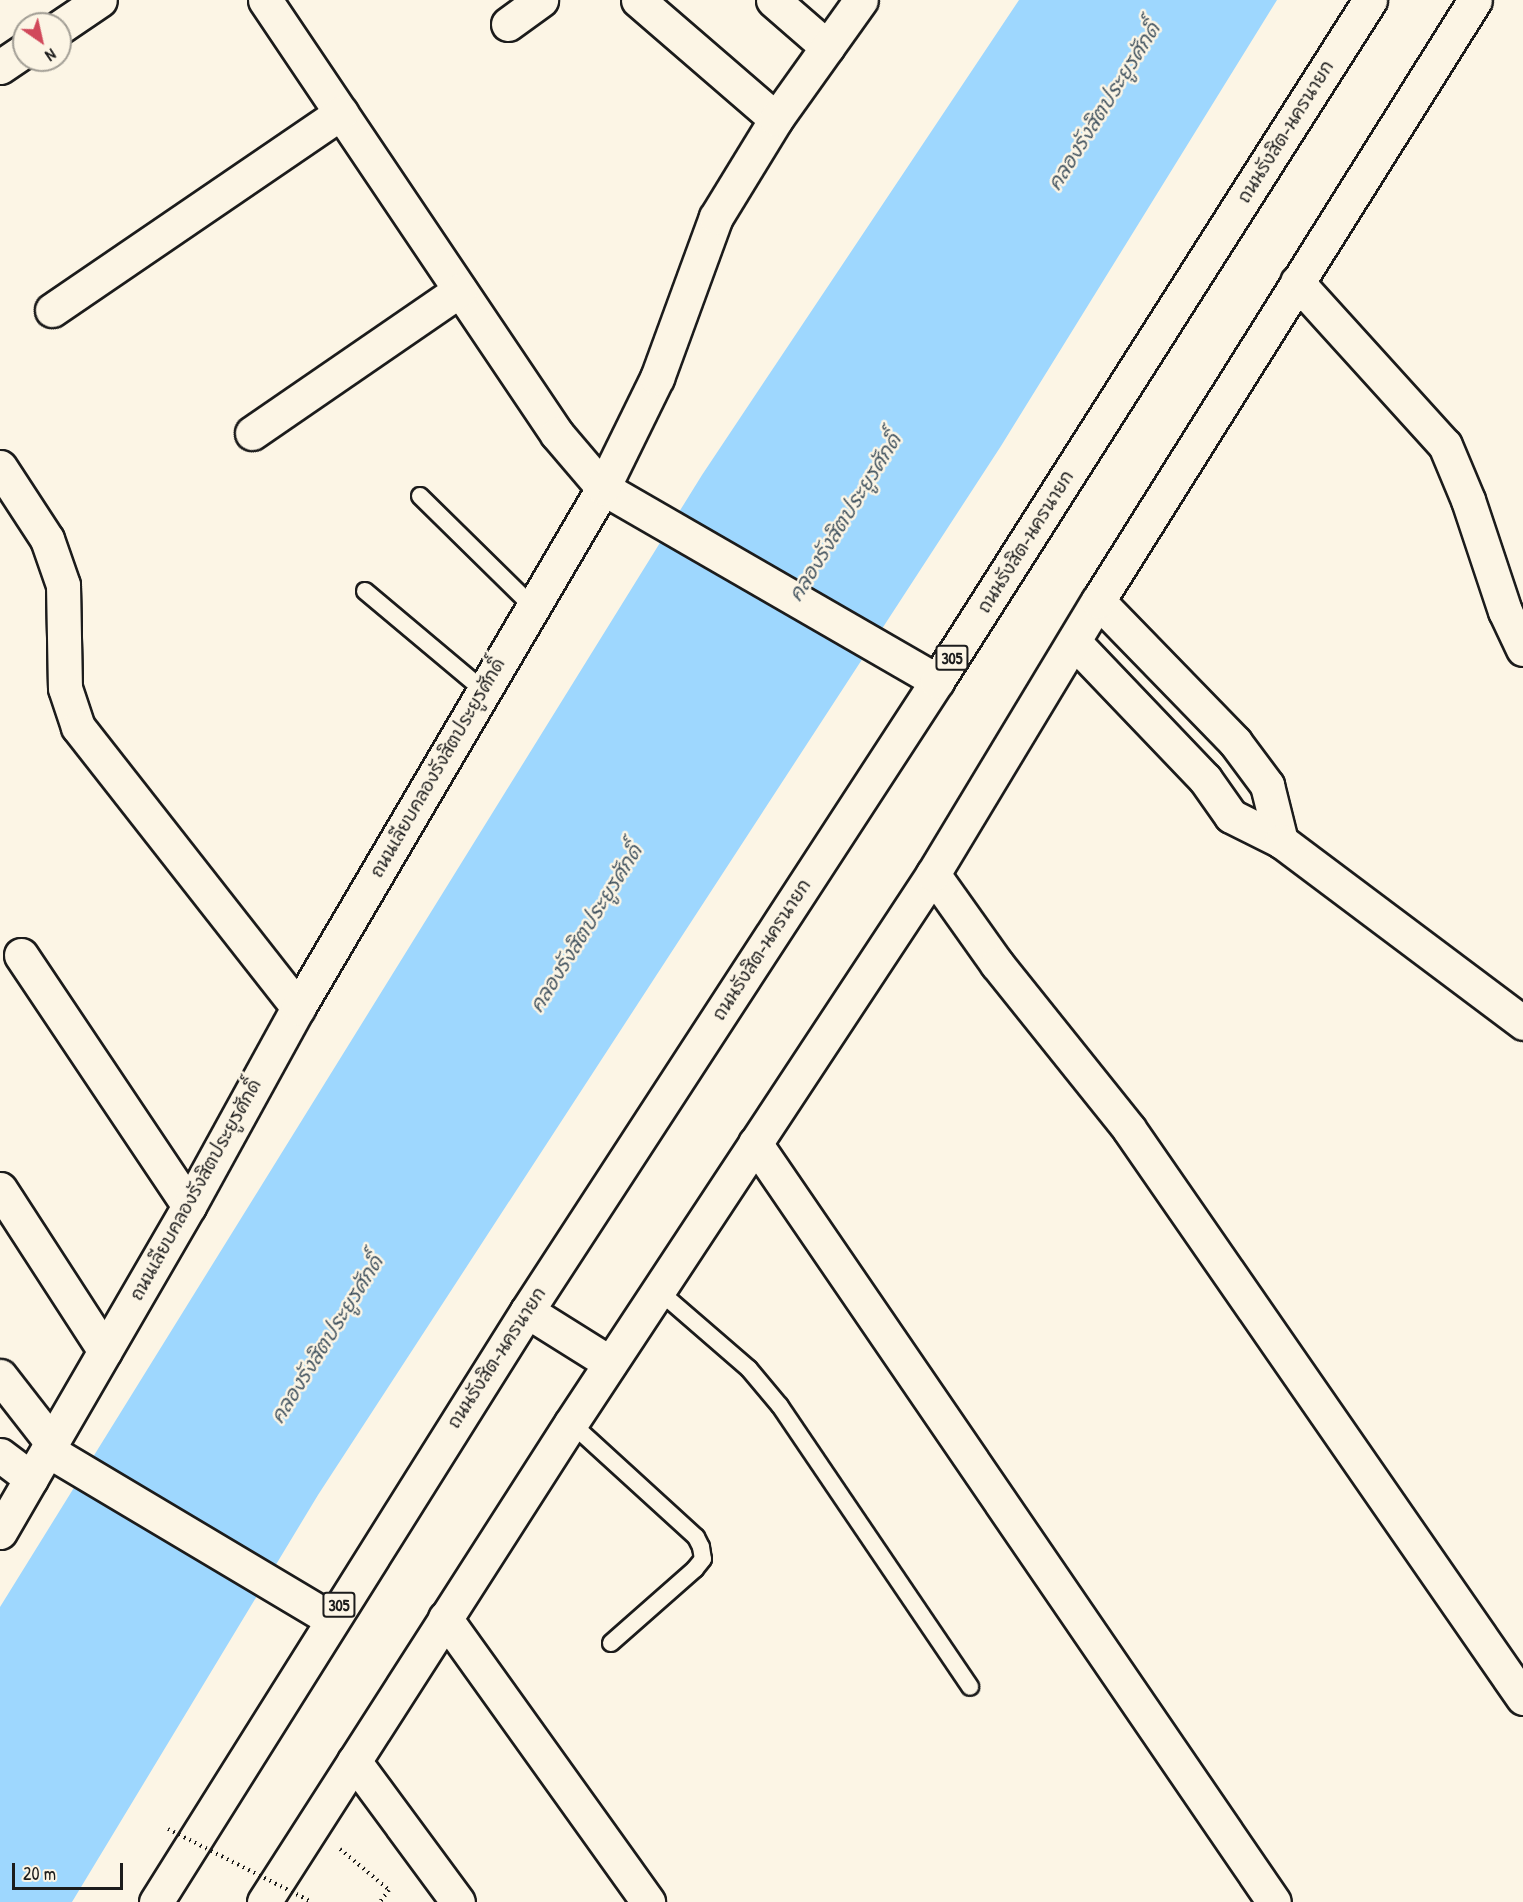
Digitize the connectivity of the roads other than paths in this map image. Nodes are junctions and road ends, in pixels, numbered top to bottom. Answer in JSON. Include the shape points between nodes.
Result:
{"nodes":[{"id":1,"x":100,"y":0,"type":"edge"},
{"id":2,"x":265,"y":0,"type":"edge"},
{"id":3,"x":542,"y":0,"type":"edge"},
{"id":4,"x":638,"y":0,"type":"edge"},
{"id":5,"x":773,"y":0,"type":"edge"},
{"id":6,"x":861,"y":0,"type":"edge"},
{"id":7,"x":1370,"y":0,"type":"edge"},
{"id":8,"x":1475,"y":0,"type":"edge"},
{"id":9,"x":72,"y":19,"type":"edge"},
{"id":10,"x":508,"y":24,"type":"dead end"},
{"id":11,"x":826,"y":47,"type":"junction"},
{"id":12,"x":341,"y":113,"type":"junction"},
{"id":13,"x":776,"y":119,"type":"junction"},
{"id":14,"x":1297,"y":282,"type":"junction"},
{"id":15,"x":460,"y":290,"type":"junction"},
{"id":16,"x":52,"y":310,"type":"dead end"},
{"id":17,"x":252,"y":433,"type":"dead end"},
{"id":18,"x":0,"y":467,"type":"edge"},
{"id":19,"x":603,"y":488,"type":"junction"},
{"id":20,"x":420,"y":496,"type":"dead end"},
{"id":21,"x":365,"y":591,"type":"dead end"},
{"id":22,"x":1098,"y":601,"type":"junction"},
{"id":23,"x":533,"y":607,"type":"junction"},
{"id":24,"x":1074,"y":642,"type":"junction"},
{"id":25,"x":1523,"y":649,"type":"edge"},
{"id":26,"x":937,"y":681,"type":"junction"},
{"id":27,"x":484,"y":691,"type":"junction"},
{"id":28,"x":1281,"y":841,"type":"junction"},
{"id":29,"x":933,"y":874,"type":"junction"},
{"id":30,"x":21,"y":955,"type":"dead end"},
{"id":31,"x":298,"y":1008,"type":"junction"},
{"id":32,"x":1523,"y":1023,"type":"edge"},
{"id":33,"x":755,"y":1143,"type":"junction"},
{"id":34,"x":0,"y":1189,"type":"edge"},
{"id":35,"x":189,"y":1206,"type":"junction"},
{"id":36,"x":659,"y":1291,"type":"junction"},
{"id":37,"x":527,"y":1311,"type":"junction"},
{"id":38,"x":105,"y":1351,"type":"junction"},
{"id":39,"x":610,"y":1363,"type":"junction"},
{"id":40,"x":0,"y":1376,"type":"edge"},
{"id":41,"x":571,"y":1423,"type":"junction"},
{"id":42,"x":0,"y":1455,"type":"edge"},
{"id":43,"x":44,"y":1458,"type":"junction"},
{"id":44,"x":0,"y":1532,"type":"edge"},
{"id":45,"x":320,"y":1611,"type":"junction"},
{"id":46,"x":445,"y":1618,"type":"junction"},
{"id":47,"x":610,"y":1643,"type":"dead end"},
{"id":48,"x":970,"y":1687,"type":"dead end"},
{"id":49,"x":1523,"y":1698,"type":"edge"},
{"id":50,"x":354,"y":1761,"type":"junction"},
{"id":51,"x":156,"y":1902,"type":"edge"},
{"id":52,"x":264,"y":1902,"type":"edge"},
{"id":53,"x":458,"y":1902,"type":"edge"},
{"id":54,"x":648,"y":1902,"type":"edge"},
{"id":55,"x":1274,"y":1902,"type":"edge"}],
"edges":[{"from":1,"to":9,"type":"street"},
{"from":2,"to":12,"type":"street"},
{"from":3,"to":10,"type":"street"},
{"from":4,"to":13,"type":"street"},
{"from":5,"to":11,"type":"street"},
{"from":6,"to":11,"type":"street","name":"ถนนเลียบคลองรังสิตประยูรศักดิ์"},
{"from":7,"to":26,"type":"street","name":"ถนนรังสิต-นครนายก","number":"305"},
{"from":8,"to":14,"type":"street"},
{"from":11,"to":13,"type":"street","name":"ถนนเลียบคลองรังสิตประยูรศักดิ์"},
{"from":12,"to":15,"type":"street"},
{"from":12,"to":16,"type":"street"},
{"from":13,"to":19,"type":"street","name":"ถนนเลียบคลองรังสิตประยูรศักดิ์","via":[[716,217],[657,378]]},
{"from":14,"to":22,"type":"street"},
{"from":14,"to":25,"type":"street","via":[[1445,445],[1505,611]]},
{"from":15,"to":17,"type":"street"},
{"from":15,"to":19,"type":"street","via":[[557,434]]},
{"from":18,"to":31,"type":"street","via":[[47,539],[63,585],[65,688],[78,727]]},
{"from":19,"to":23,"type":"street","name":"ถนนเลียบคลองรังสิตประยูรศักดิ์"},
{"from":19,"to":26,"type":"street"},
{"from":20,"to":23,"type":"lane"},
{"from":21,"to":27,"type":"lane"},
{"from":22,"to":24,"type":"street"},
{"from":22,"to":28,"type":"street","via":[[1235,742],[1267,785]]},
{"from":23,"to":27,"type":"street","name":"ถนนเลียบคลองรังสิตประยูรศักดิ์"},
{"from":24,"to":28,"type":"street","via":[[1205,779],[1231,816]]},
{"from":24,"to":29,"type":"street"},
{"from":26,"to":37,"type":"street","name":"ถนนรังสิต-นครนายก","number":"305"},
{"from":27,"to":31,"type":"street","name":"ถนนเลียบคลองรังสิตประยูรศักดิ์"},
{"from":28,"to":32,"type":"street"},
{"from":29,"to":33,"type":"street"},
{"from":29,"to":49,"type":"street","via":[[997,964],[1129,1129]]},
{"from":30,"to":35,"type":"street"},
{"from":31,"to":35,"type":"street","name":"ถนนเลียบคลองรังสิตประยูรศักดิ์"},
{"from":33,"to":36,"type":"street"},
{"from":33,"to":55,"type":"street"},
{"from":34,"to":38,"type":"street"},
{"from":35,"to":38,"type":"street","name":"ถนนเลียบคลองรังสิตประยูรศักดิ์"},
{"from":36,"to":39,"type":"street"},
{"from":36,"to":48,"type":"lane","via":[[749,1369],[780,1406]]},
{"from":37,"to":39,"type":"street"},
{"from":37,"to":45,"type":"street","name":"ถนนรังสิต-นครนายก","number":"305"},
{"from":38,"to":43,"type":"street","name":"ถนนเลียบคลองรังสิตประยูรศักดิ์"},
{"from":39,"to":41,"type":"street"},
{"from":40,"to":43,"type":"street"},
{"from":41,"to":46,"type":"street"},
{"from":41,"to":47,"type":"lane","via":[[696,1537],[701,1547],[703,1559],[695,1569]]},
{"from":42,"to":43,"type":"street"},
{"from":43,"to":44,"type":"street","name":"ถนนเลียบคลองรังสิตประยูรศักดิ์"},
{"from":43,"to":45,"type":"street","via":[[77,1469]]},
{"from":45,"to":51,"type":"street","name":"ถนนรังสิต-นครนายก","number":"305"},
{"from":46,"to":50,"type":"street"},
{"from":46,"to":54,"type":"street"},
{"from":50,"to":52,"type":"street"},
{"from":50,"to":53,"type":"street"}]}
